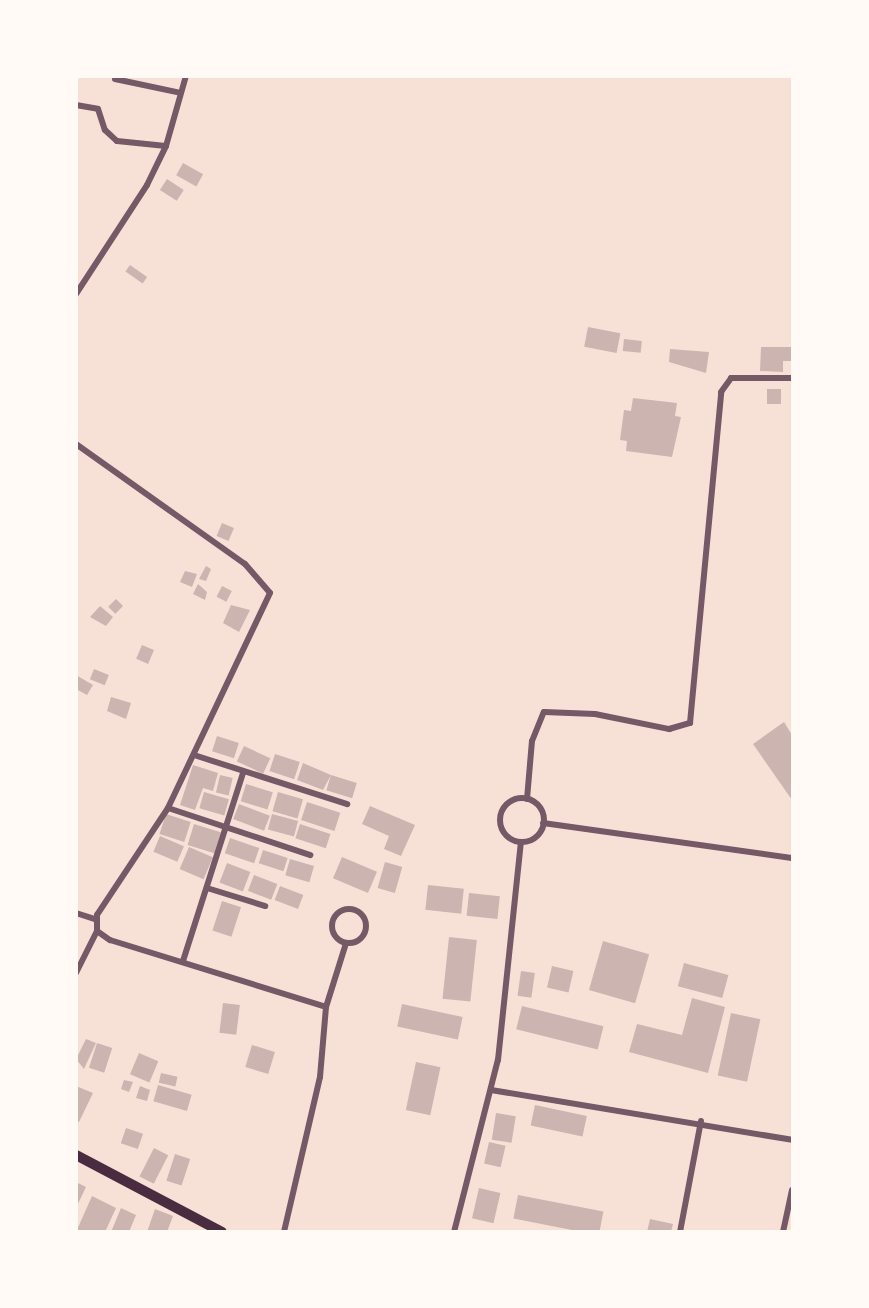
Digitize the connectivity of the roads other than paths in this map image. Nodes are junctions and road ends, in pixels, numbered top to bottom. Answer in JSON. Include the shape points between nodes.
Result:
{"nodes":[{"id":1,"x":186,"y":76,"type":"edge"},
{"id":2,"x":115,"y":79,"type":"dead end"},
{"id":3,"x":180,"y":93,"type":"junction"},
{"id":4,"x":76,"y":105,"type":"edge"},
{"id":5,"x":166,"y":146,"type":"junction"},
{"id":6,"x":76,"y":294,"type":"edge"},
{"id":7,"x":792,"y":378,"type":"edge"},
{"id":8,"x":76,"y":444,"type":"edge"},
{"id":9,"x":194,"y":755,"type":"junction"},
{"id":10,"x":243,"y":773,"type":"junction"},
{"id":11,"x":526,"y":799,"type":"junction"},
{"id":12,"x":347,"y":804,"type":"dead end"},
{"id":13,"x":168,"y":808,"type":"junction"},
{"id":14,"x":543,"y":823,"type":"junction"},
{"id":15,"x":224,"y":827,"type":"junction"},
{"id":16,"x":520,"y":842,"type":"junction"},
{"id":17,"x":310,"y":855,"type":"dead end"},
{"id":18,"x":792,"y":858,"type":"edge"},
{"id":19,"x":207,"y":888,"type":"junction"},
{"id":20,"x":265,"y":906,"type":"dead end"},
{"id":21,"x":76,"y":913,"type":"edge"},
{"id":22,"x":95,"y":919,"type":"junction"},
{"id":23,"x":97,"y":931,"type":"junction"},
{"id":24,"x":346,"y":943,"type":"junction"},
{"id":25,"x":183,"y":961,"type":"junction"},
{"id":26,"x":76,"y":973,"type":"edge"},
{"id":27,"x":326,"y":1007,"type":"junction"},
{"id":28,"x":491,"y":1090,"type":"junction"},
{"id":29,"x":701,"y":1121,"type":"junction"},
{"id":30,"x":792,"y":1140,"type":"edge"},
{"id":31,"x":76,"y":1155,"type":"edge"},
{"id":32,"x":792,"y":1190,"type":"edge"},
{"id":33,"x":222,"y":1232,"type":"edge"},
{"id":34,"x":284,"y":1232,"type":"edge"},
{"id":35,"x":454,"y":1232,"type":"edge"},
{"id":36,"x":680,"y":1232,"type":"edge"},
{"id":37,"x":783,"y":1232,"type":"edge"}],
"edges":[{"from":1,"to":3,"type":"street"},
{"from":2,"to":3,"type":"street"},
{"from":3,"to":5,"type":"street"},
{"from":4,"to":5,"type":"street","via":[[98,109],[105,130],[117,141]]},
{"from":5,"to":6,"type":"street","via":[[147,185]]},
{"from":7,"to":11,"type":"street","via":[[731,378],[721,392],[690,723],[669,729],[595,714],[544,712],[533,734]]},
{"from":8,"to":9,"type":"street","via":[[268,585],[268,601]]},
{"from":9,"to":10,"type":"street"},
{"from":9,"to":13,"type":"street"},
{"from":10,"to":12,"type":"street"},
{"from":10,"to":15,"type":"street"},
{"from":11,"to":14,"type":"street","via":[[539,808]]},
{"from":11,"to":16,"type":"street","via":[[509,802],[500,818],[505,834]]},
{"from":13,"to":15,"type":"street"},
{"from":13,"to":22,"type":"street"},
{"from":14,"to":16,"type":"street","via":[[536,837]]},
{"from":14,"to":18,"type":"street"},
{"from":15,"to":17,"type":"street"},
{"from":15,"to":19,"type":"street"},
{"from":16,"to":28,"type":"street"},
{"from":19,"to":20,"type":"street"},
{"from":19,"to":25,"type":"street"},
{"from":21,"to":22,"type":"street"},
{"from":22,"to":23,"type":"street"},
{"from":23,"to":25,"type":"street","via":[[110,940]]},
{"from":23,"to":26,"type":"street"},
{"from":24,"to":24,"type":"street","via":[[365,931],[363,916],[351,908],[332,920],[334,935]]},
{"from":24,"to":27,"type":"street"},
{"from":25,"to":27,"type":"street"},
{"from":27,"to":34,"type":"street","via":[[321,1077]]},
{"from":28,"to":29,"type":"street"},
{"from":28,"to":35,"type":"street"},
{"from":29,"to":30,"type":"street"},
{"from":29,"to":36,"type":"street"},
{"from":31,"to":33,"type":"main road"},
{"from":32,"to":37,"type":"street"}]}
